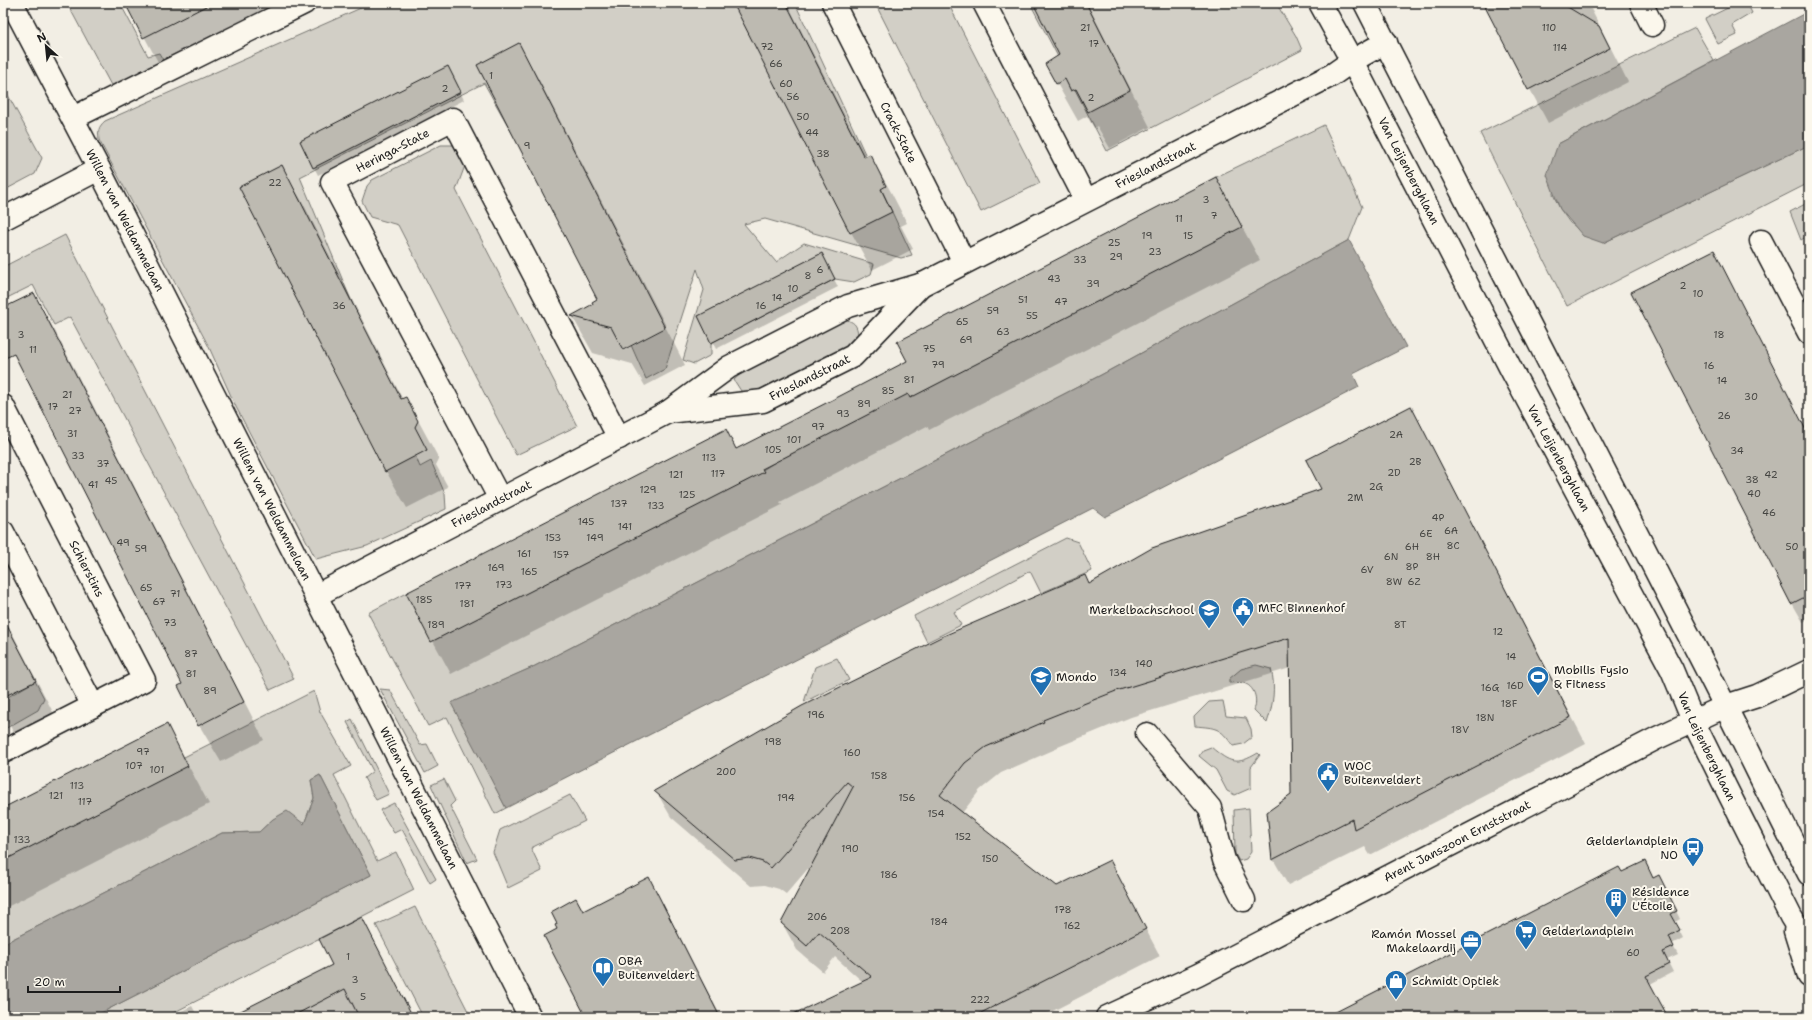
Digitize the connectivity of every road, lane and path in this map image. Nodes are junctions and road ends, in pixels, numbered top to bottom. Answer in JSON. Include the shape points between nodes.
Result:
{"nodes":[{"id":1,"x":12,"y":3,"type":"edge"},
{"id":2,"x":304,"y":3,"type":"edge"},
{"id":3,"x":833,"y":3,"type":"edge"},
{"id":4,"x":984,"y":3,"type":"edge"},
{"id":5,"x":1320,"y":3,"type":"edge"},
{"id":6,"x":1365,"y":3,"type":"edge"},
{"id":7,"x":1641,"y":3,"type":"edge"},
{"id":8,"x":1652,"y":25,"type":"dead end"},
{"id":9,"x":1386,"y":42,"type":"junction"},
{"id":10,"x":1352,"y":60,"type":"junction"},
{"id":11,"x":73,"y":118,"type":"junction"},
{"id":12,"x":99,"y":169,"type":"junction"},
{"id":13,"x":1086,"y":200,"type":"junction"},
{"id":14,"x":3,"y":219,"type":"edge"},
{"id":15,"x":1761,"y":241,"type":"dead end"},
{"id":16,"x":964,"y":262,"type":"junction"},
{"id":17,"x":923,"y":284,"type":"junction"},
{"id":18,"x":1809,"y":334,"type":"edge"},
{"id":19,"x":3,"y":406,"type":"edge"},
{"id":20,"x":668,"y":412,"type":"junction"},
{"id":21,"x":619,"y":438,"type":"junction"},
{"id":22,"x":500,"y":500,"type":"junction"},
{"id":23,"x":3,"y":532,"type":"edge"},
{"id":24,"x":315,"y":596,"type":"junction"},
{"id":25,"x":1809,"y":671,"type":"edge"},
{"id":26,"x":93,"y":706,"type":"junction"},
{"id":27,"x":1726,"y":706,"type":"junction"},
{"id":28,"x":1694,"y":723,"type":"junction"},
{"id":29,"x":1147,"y":734,"type":"dead end"},
{"id":30,"x":3,"y":752,"type":"edge"},
{"id":31,"x":1809,"y":874,"type":"edge"},
{"id":32,"x":1244,"y":900,"type":"dead end"},
{"id":33,"x":1791,"y":917,"type":"junction"},
{"id":34,"x":1809,"y":946,"type":"edge"},
{"id":35,"x":1809,"y":976,"type":"edge"},
{"id":36,"x":530,"y":1017,"type":"edge"},
{"id":37,"x":1107,"y":1017,"type":"edge"}],
"edges":[{"from":1,"to":11,"type":"street","name":"Willem van Weldammelaan"},
{"from":2,"to":11,"type":"street"},
{"from":3,"to":16,"type":"street","name":"Crack-State"},
{"from":4,"to":13,"type":"street"},
{"from":5,"to":10,"type":"street","name":"Van Leijenberghlaan"},
{"from":6,"to":9,"type":"street"},
{"from":7,"to":8,"type":"street"},
{"from":9,"to":10,"type":"street","name":"Frieslandstraat"},
{"from":9,"to":27,"type":"street"},
{"from":10,"to":13,"type":"street","name":"Frieslandstraat","via":[[1332,75]]},
{"from":10,"to":28,"type":"street","name":"Van Leijenberghlaan","via":[[1672,670]]},
{"from":11,"to":12,"type":"street","name":"Willem van Weldammelaan"},
{"from":12,"to":14,"type":"street"},
{"from":12,"to":24,"type":"street","name":"Willem van Weldammelaan"},
{"from":13,"to":16,"type":"street","name":"Frieslandstraat"},
{"from":15,"to":18,"type":"street"},
{"from":16,"to":17,"type":"street","name":"Frieslandstraat"},
{"from":17,"to":20,"type":"street","name":"Frieslandstraat","via":[[848,306],[729,367]]},
{"from":17,"to":20,"type":"street","name":"Frieslandstraat","via":[[853,356],[763,401]]},
{"from":19,"to":26,"type":"street","name":"Schierstins","via":[[144,680]]},
{"from":20,"to":21,"type":"street","name":"Frieslandstraat"},
{"from":21,"to":22,"type":"street","name":"Frieslandstraat"},
{"from":21,"to":22,"type":"street","name":"Heringa-State","via":[[453,119],[332,182]]},
{"from":22,"to":24,"type":"street","name":"Frieslandstraat"},
{"from":23,"to":26,"type":"street"},
{"from":24,"to":36,"type":"street","name":"Willem van Weldammelaan"},
{"from":25,"to":27,"type":"street","name":"Arent Janszoon Ernststraat","via":[[1758,696]]},
{"from":26,"to":30,"type":"street","name":"Schierstins"},
{"from":27,"to":28,"type":"street","name":"Arent Janszoon Ernststraat"},
{"from":27,"to":31,"type":"street"},
{"from":28,"to":33,"type":"street","name":"Van Leijenberghlaan"},
{"from":28,"to":37,"type":"street","name":"Arent Janszoon Ernststraat","via":[[1657,738],[1198,974]]},
{"from":29,"to":32,"type":"street","via":[[1210,808],[1224,860]]},
{"from":33,"to":34,"type":"street","name":"Van Leijenberghlaan"},
{"from":33,"to":35,"type":"street","name":"Van Leijenberghlaan"}]}
